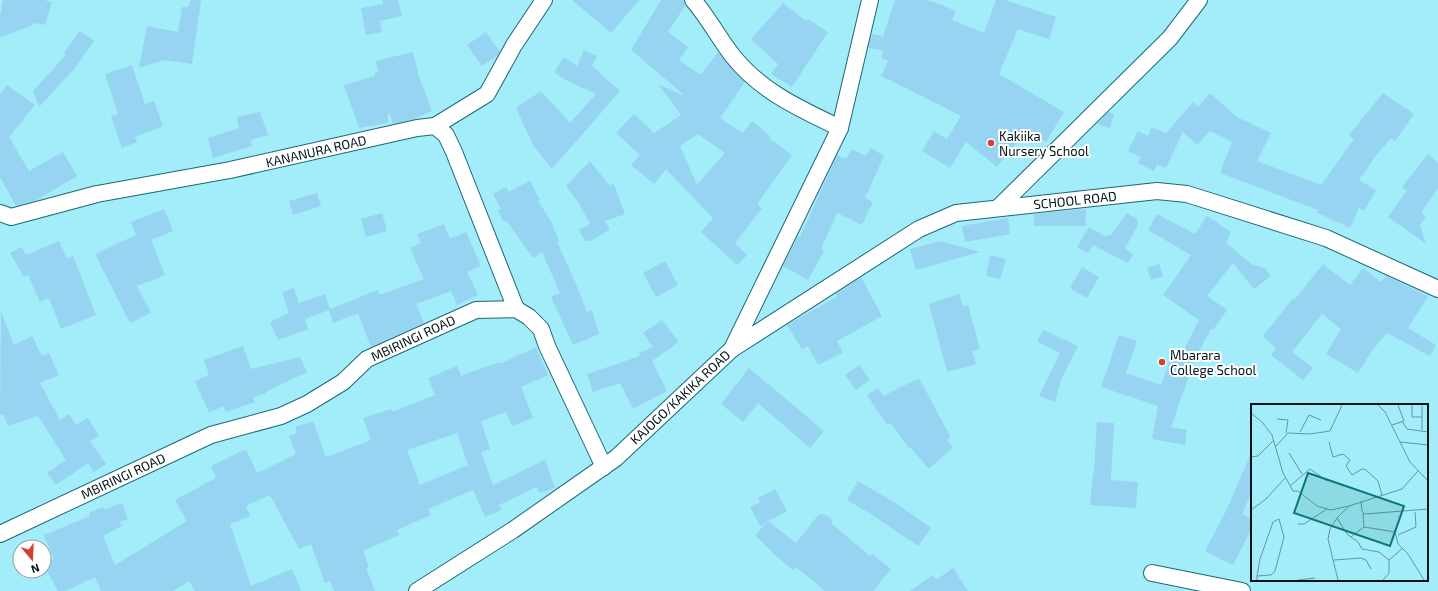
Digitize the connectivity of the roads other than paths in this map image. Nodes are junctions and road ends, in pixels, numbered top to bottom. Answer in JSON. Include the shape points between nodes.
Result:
{"nodes":[{"id":1,"x":544,"y":0,"type":"edge"},
{"id":2,"x":693,"y":0,"type":"edge"},
{"id":3,"x":870,"y":0,"type":"edge"},
{"id":4,"x":1199,"y":0,"type":"edge"},
{"id":5,"x":435,"y":126,"type":"junction"},
{"id":6,"x":840,"y":128,"type":"junction"},
{"id":7,"x":998,"y":208,"type":"junction"},
{"id":8,"x":0,"y":213,"type":"edge"},
{"id":9,"x":1438,"y":289,"type":"edge"},
{"id":10,"x":516,"y":309,"type":"junction"},
{"id":11,"x":732,"y":349,"type":"junction"},
{"id":12,"x":604,"y":467,"type":"junction"},
{"id":13,"x":0,"y":534,"type":"edge"},
{"id":14,"x":1152,"y":573,"type":"dead end"},
{"id":15,"x":417,"y":591,"type":"edge"},
{"id":16,"x":1242,"y":591,"type":"edge"}],
"edges":[{"from":1,"to":5,"type":"street","via":[[514,45],[487,94]]},
{"from":2,"to":6,"type":"street","via":[[707,15],[732,55],[760,85],[788,103]]},
{"from":3,"to":6,"type":"street","name":"KAJOGO/KAKIKA ROAD"},
{"from":4,"to":7,"type":"street","via":[[1170,38]]},
{"from":5,"to":8,"type":"street","name":"KANANURA ROAD","via":[[230,170],[97,194],[11,216]]},
{"from":5,"to":10,"type":"street","via":[[446,135],[454,152]]},
{"from":6,"to":11,"type":"street","name":"KAJOGO/KAKIKA ROAD"},
{"from":7,"to":9,"type":"street","name":"SCHOOL ROAD","via":[[1157,191],[1187,194],[1326,238]]},
{"from":7,"to":11,"type":"street","name":"SCHOOL ROAD","via":[[956,213],[919,229]]},
{"from":10,"to":12,"type":"street","via":[[541,329]]},
{"from":10,"to":13,"type":"street","name":"MBIRINGI ROAD","via":[[476,310],[448,322],[367,359],[343,382],[281,416],[211,434]]},
{"from":11,"to":12,"type":"street","name":"KAJOGO/KAKIKA ROAD"},
{"from":12,"to":15,"type":"street","name":"KAJOGO/KAKIKA ROAD","via":[[513,530]]},
{"from":14,"to":16,"type":"street"}]}
